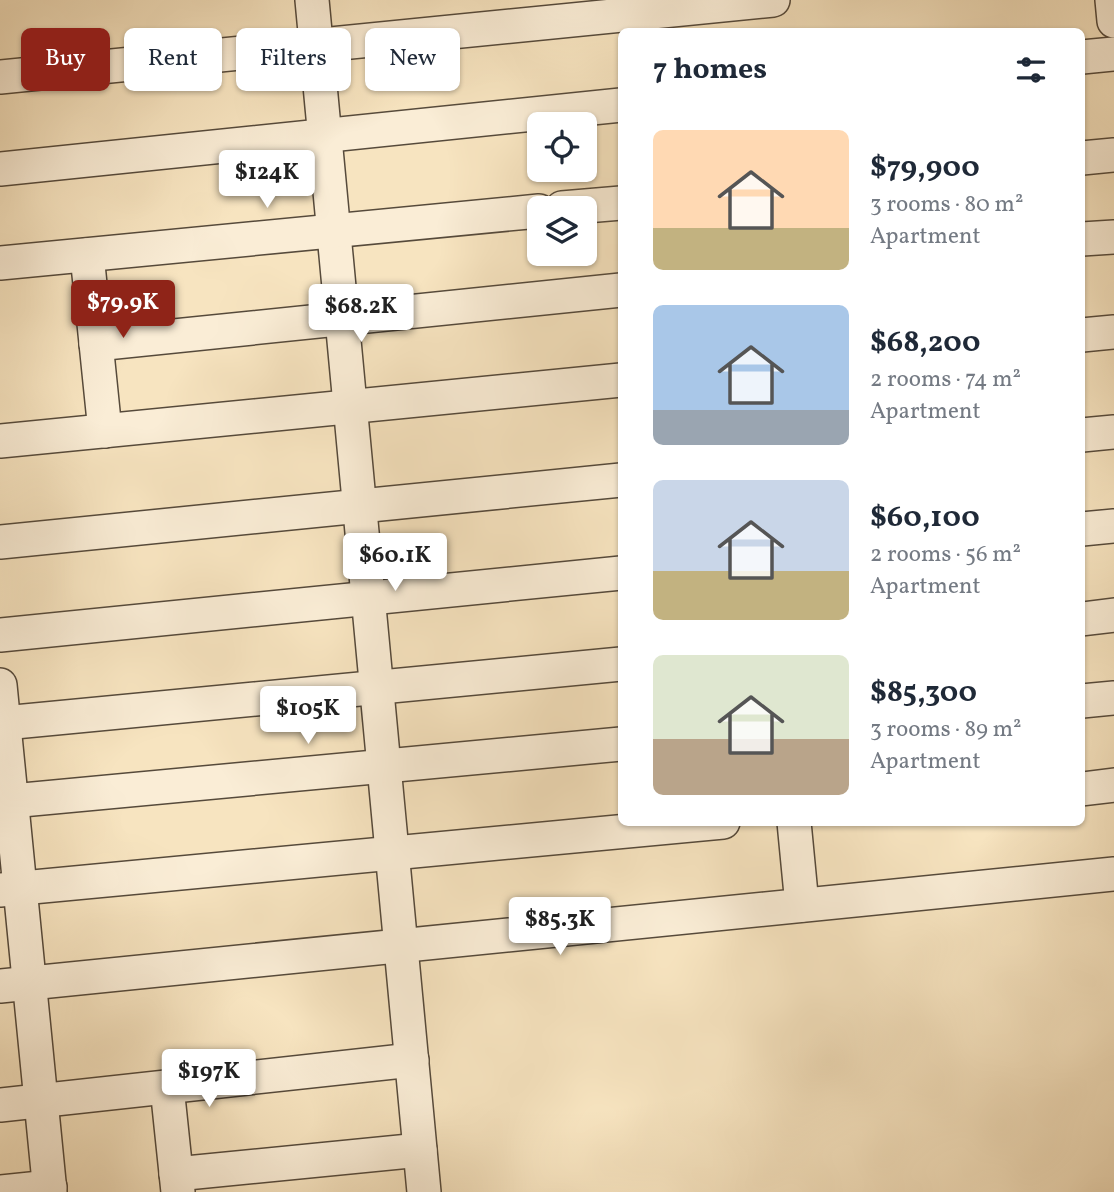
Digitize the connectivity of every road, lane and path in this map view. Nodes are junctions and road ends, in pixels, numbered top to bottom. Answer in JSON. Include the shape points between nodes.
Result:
{"nodes":[{"id":1,"x":312,"y":0,"type":"edge"},
{"id":2,"x":773,"y":0,"type":"edge"},
{"id":3,"x":1112,"y":0,"type":"edge"},
{"id":4,"x":581,"y":10,"type":"edge"},
{"id":5,"x":716,"y":12,"type":"edge"},
{"id":6,"x":1114,"y":21,"type":"edge"},
{"id":7,"x":314,"y":28,"type":"edge"},
{"id":8,"x":351,"y":40,"type":"edge"},
{"id":9,"x":236,"y":53,"type":"edge"},
{"id":10,"x":1114,"y":54,"type":"edge"},
{"id":11,"x":1085,"y":57,"type":"edge"},
{"id":12,"x":0,"y":77,"type":"edge"},
{"id":13,"x":320,"y":91,"type":"edge"},
{"id":14,"x":618,"y":105,"type":"edge"},
{"id":15,"x":324,"y":136,"type":"junction"},
{"id":16,"x":1114,"y":155,"type":"edge"},
{"id":17,"x":1085,"y":158,"type":"edge"},
{"id":18,"x":0,"y":169,"type":"edge"},
{"id":19,"x":618,"y":202,"type":"edge"},
{"id":20,"x":597,"y":204,"type":"edge"},
{"id":21,"x":527,"y":212,"type":"edge"},
{"id":22,"x":333,"y":231,"type":"junction"},
{"id":23,"x":1114,"y":237,"type":"edge"},
{"id":24,"x":1085,"y":239,"type":"edge"},
{"id":25,"x":87,"y":255,"type":"junction"},
{"id":26,"x":0,"y":263,"type":"edge"},
{"id":27,"x":618,"y":290,"type":"edge"},
{"id":28,"x":342,"y":319,"type":"junction"},
{"id":29,"x":1114,"y":331,"type":"edge"},
{"id":30,"x":1085,"y":335,"type":"edge"},
{"id":31,"x":96,"y":344,"type":"junction"},
{"id":32,"x":618,"y":380,"type":"edge"},
{"id":33,"x":350,"y":407,"type":"junction"},
{"id":34,"x":105,"y":431,"type":"junction"},
{"id":35,"x":1114,"y":432,"type":"edge"},
{"id":36,"x":1085,"y":435,"type":"edge"},
{"id":37,"x":0,"y":441,"type":"edge"},
{"id":38,"x":618,"y":480,"type":"edge"},
{"id":39,"x":359,"y":506,"type":"junction"},
{"id":40,"x":1114,"y":526,"type":"edge"},
{"id":41,"x":1085,"y":529,"type":"edge"},
{"id":42,"x":0,"y":541,"type":"edge"},
{"id":43,"x":618,"y":573,"type":"edge"},
{"id":44,"x":368,"y":598,"type":"junction"},
{"id":45,"x":1114,"y":615,"type":"edge"},
{"id":46,"x":1085,"y":619,"type":"edge"},
{"id":47,"x":0,"y":635,"type":"edge"},
{"id":48,"x":618,"y":664,"type":"edge"},
{"id":49,"x":0,"y":685,"type":"edge"},
{"id":50,"x":377,"y":687,"type":"junction"},
{"id":51,"x":1114,"y":698,"type":"edge"},
{"id":52,"x":1085,"y":701,"type":"edge"},
{"id":53,"x":4,"y":723,"type":"junction"},
{"id":54,"x":618,"y":744,"type":"edge"},
{"id":55,"x":384,"y":766,"type":"junction"},
{"id":56,"x":1114,"y":785,"type":"edge"},
{"id":57,"x":1085,"y":789,"type":"edge"},
{"id":58,"x":6,"y":801,"type":"edge"},
{"id":59,"x":682,"y":826,"type":"edge"},
{"id":60,"x":794,"y":826,"type":"edge"},
{"id":61,"x":392,"y":854,"type":"junction"},
{"id":62,"x":1114,"y":874,"type":"edge"},
{"id":63,"x":10,"y":890,"type":"edge"},
{"id":64,"x":802,"y":905,"type":"junction"},
{"id":65,"x":401,"y":946,"type":"junction"},
{"id":66,"x":15,"y":984,"type":"edge"},
{"id":67,"x":412,"y":1060,"type":"junction"},
{"id":68,"x":167,"y":1087,"type":"junction"},
{"id":69,"x":41,"y":1100,"type":"junction"},
{"id":70,"x":0,"y":1105,"type":"edge"},
{"id":71,"x":420,"y":1150,"type":"junction"},
{"id":72,"x":177,"y":1183,"type":"edge"},
{"id":73,"x":50,"y":1189,"type":"edge"},
{"id":74,"x":0,"y":1192,"type":"edge"},
{"id":75,"x":424,"y":1192,"type":"edge"}],
"edges":[{"from":1,"to":7,"type":"street"},
{"from":2,"to":5,"type":"street"},
{"from":3,"to":6,"type":"street"},
{"from":4,"to":5,"type":"street"},
{"from":4,"to":8,"type":"street"},
{"from":9,"to":12,"type":"street"},
{"from":10,"to":11,"type":"street"},
{"from":13,"to":15,"type":"street"},
{"from":14,"to":15,"type":"street"},
{"from":15,"to":18,"type":"street"},
{"from":15,"to":22,"type":"street"},
{"from":16,"to":17,"type":"street"},
{"from":19,"to":20,"type":"street"},
{"from":21,"to":22,"type":"street"},
{"from":22,"to":25,"type":"street"},
{"from":22,"to":28,"type":"street"},
{"from":23,"to":24,"type":"street"},
{"from":25,"to":26,"type":"street"},
{"from":25,"to":31,"type":"street"},
{"from":27,"to":28,"type":"street"},
{"from":28,"to":31,"type":"street"},
{"from":28,"to":33,"type":"street"},
{"from":29,"to":30,"type":"street"},
{"from":31,"to":34,"type":"street"},
{"from":32,"to":33,"type":"street"},
{"from":33,"to":34,"type":"street"},
{"from":33,"to":39,"type":"street"},
{"from":34,"to":37,"type":"street"},
{"from":35,"to":36,"type":"street"},
{"from":38,"to":39,"type":"street"},
{"from":39,"to":42,"type":"street"},
{"from":39,"to":44,"type":"street"},
{"from":40,"to":41,"type":"street"},
{"from":43,"to":44,"type":"street"},
{"from":44,"to":47,"type":"street"},
{"from":44,"to":50,"type":"street"},
{"from":45,"to":46,"type":"street"},
{"from":48,"to":50,"type":"street"},
{"from":49,"to":53,"type":"street"},
{"from":50,"to":53,"type":"street"},
{"from":50,"to":55,"type":"street"},
{"from":51,"to":52,"type":"street"},
{"from":53,"to":58,"type":"street"},
{"from":54,"to":55,"type":"street"},
{"from":55,"to":58,"type":"street"},
{"from":55,"to":61,"type":"street"},
{"from":56,"to":57,"type":"street"},
{"from":58,"to":63,"type":"street"},
{"from":59,"to":61,"type":"street"},
{"from":60,"to":64,"type":"street"},
{"from":61,"to":63,"type":"street"},
{"from":61,"to":65,"type":"street"},
{"from":62,"to":64,"type":"street"},
{"from":63,"to":66,"type":"street"},
{"from":64,"to":65,"type":"street"},
{"from":65,"to":66,"type":"street"},
{"from":65,"to":67,"type":"street"},
{"from":66,"to":69,"type":"street"},
{"from":67,"to":68,"type":"street"},
{"from":67,"to":71,"type":"street"},
{"from":68,"to":69,"type":"street"},
{"from":68,"to":72,"type":"street"},
{"from":69,"to":70,"type":"street"},
{"from":69,"to":73,"type":"street"},
{"from":71,"to":72,"type":"street"},
{"from":71,"to":75,"type":"street"},
{"from":73,"to":74,"type":"street"}]}
